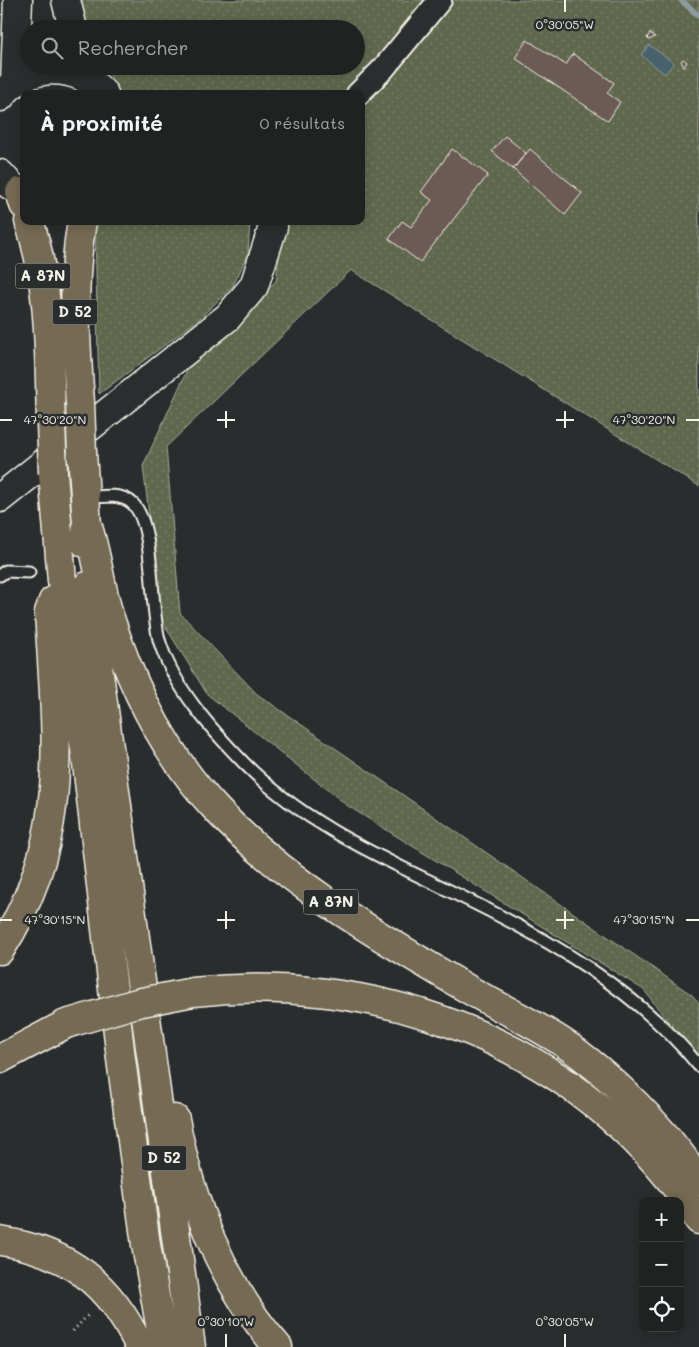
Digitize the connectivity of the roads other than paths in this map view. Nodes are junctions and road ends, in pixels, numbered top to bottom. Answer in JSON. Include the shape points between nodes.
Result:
{"nodes":[{"id":1,"x":18,"y":0,"type":"edge"},
{"id":2,"x":66,"y":0,"type":"edge"},
{"id":3,"x":440,"y":0,"type":"edge"},
{"id":4,"x":72,"y":20,"type":"edge"},
{"id":5,"x":30,"y":75,"type":"edge"},
{"id":6,"x":80,"y":75,"type":"edge"},
{"id":7,"x":94,"y":81,"type":"edge"},
{"id":8,"x":7,"y":89,"type":"edge"},
{"id":9,"x":362,"y":90,"type":"edge"},
{"id":10,"x":30,"y":225,"type":"edge"},
{"id":11,"x":81,"y":225,"type":"edge"},
{"id":12,"x":273,"y":225,"type":"edge"},
{"id":13,"x":0,"y":498,"type":"edge"},
{"id":14,"x":86,"y":511,"type":"junction"},
{"id":15,"x":29,"y":572,"type":"dead end"},
{"id":16,"x":0,"y":575,"type":"edge"},
{"id":17,"x":62,"y":581,"type":"junction"},
{"id":18,"x":0,"y":950,"type":"edge"},
{"id":19,"x":138,"y":969,"type":"junction"},
{"id":20,"x":0,"y":1059,"type":"edge"},
{"id":21,"x":699,"y":1066,"type":"edge"},
{"id":22,"x":699,"y":1181,"type":"edge"},
{"id":23,"x":699,"y":1220,"type":"edge"},
{"id":24,"x":0,"y":1242,"type":"edge"},
{"id":25,"x":140,"y":1347,"type":"edge"},
{"id":26,"x":164,"y":1347,"type":"edge"},
{"id":27,"x":191,"y":1347,"type":"edge"},
{"id":28,"x":278,"y":1347,"type":"edge"}],
"edges":[{"from":1,"to":8,"type":"street"},
{"from":2,"to":4,"type":"street"},
{"from":3,"to":9,"type":"street"},
{"from":5,"to":8,"type":"street"},
{"from":6,"to":7,"type":"street"},
{"from":10,"to":17,"type":"highway","number":"A 87N","bridge":true,"via":[[39,253],[47,304],[53,473]]},
{"from":11,"to":14,"type":"highway","number":"D 52","bridge":true,"via":[[74,303]]},
{"from":12,"to":13,"type":"street","via":[[254,286],[228,317]]},
{"from":14,"to":19,"type":"highway","number":"D 52","via":[[84,550],[89,604]]},
{"from":14,"to":21,"type":"lane","via":[[115,496],[133,504],[142,521],[148,547],[154,615],[164,656],[203,716],[257,776],[323,827],[519,926],[597,974],[649,1014]]},
{"from":14,"to":22,"type":"highway","number":"A 87N","via":[[108,612],[124,656],[150,715],[182,765],[216,809],[272,861],[376,933],[562,1042],[617,1086],[661,1133]]},
{"from":15,"to":16,"type":"lane","via":[[6,571]]},
{"from":17,"to":18,"type":"highway","via":[[49,612],[55,725],[51,823],[38,875],[16,925]]},
{"from":17,"to":26,"type":"highway","number":"A 87N","via":[[121,1059],[146,1245]]},
{"from":19,"to":27,"type":"highway","number":"D 52"},
{"from":19,"to":28,"type":"highway","via":[[151,984],[176,1128],[202,1219],[233,1284]]},
{"from":20,"to":23,"type":"highway","bridge":true,"via":[[66,1024],[137,1003],[193,992],[261,988],[304,990],[387,1003],[467,1029],[542,1068],[578,1091],[609,1117],[668,1177]]},
{"from":24,"to":25,"type":"highway","via":[[37,1248],[84,1273],[117,1306]]}]}
